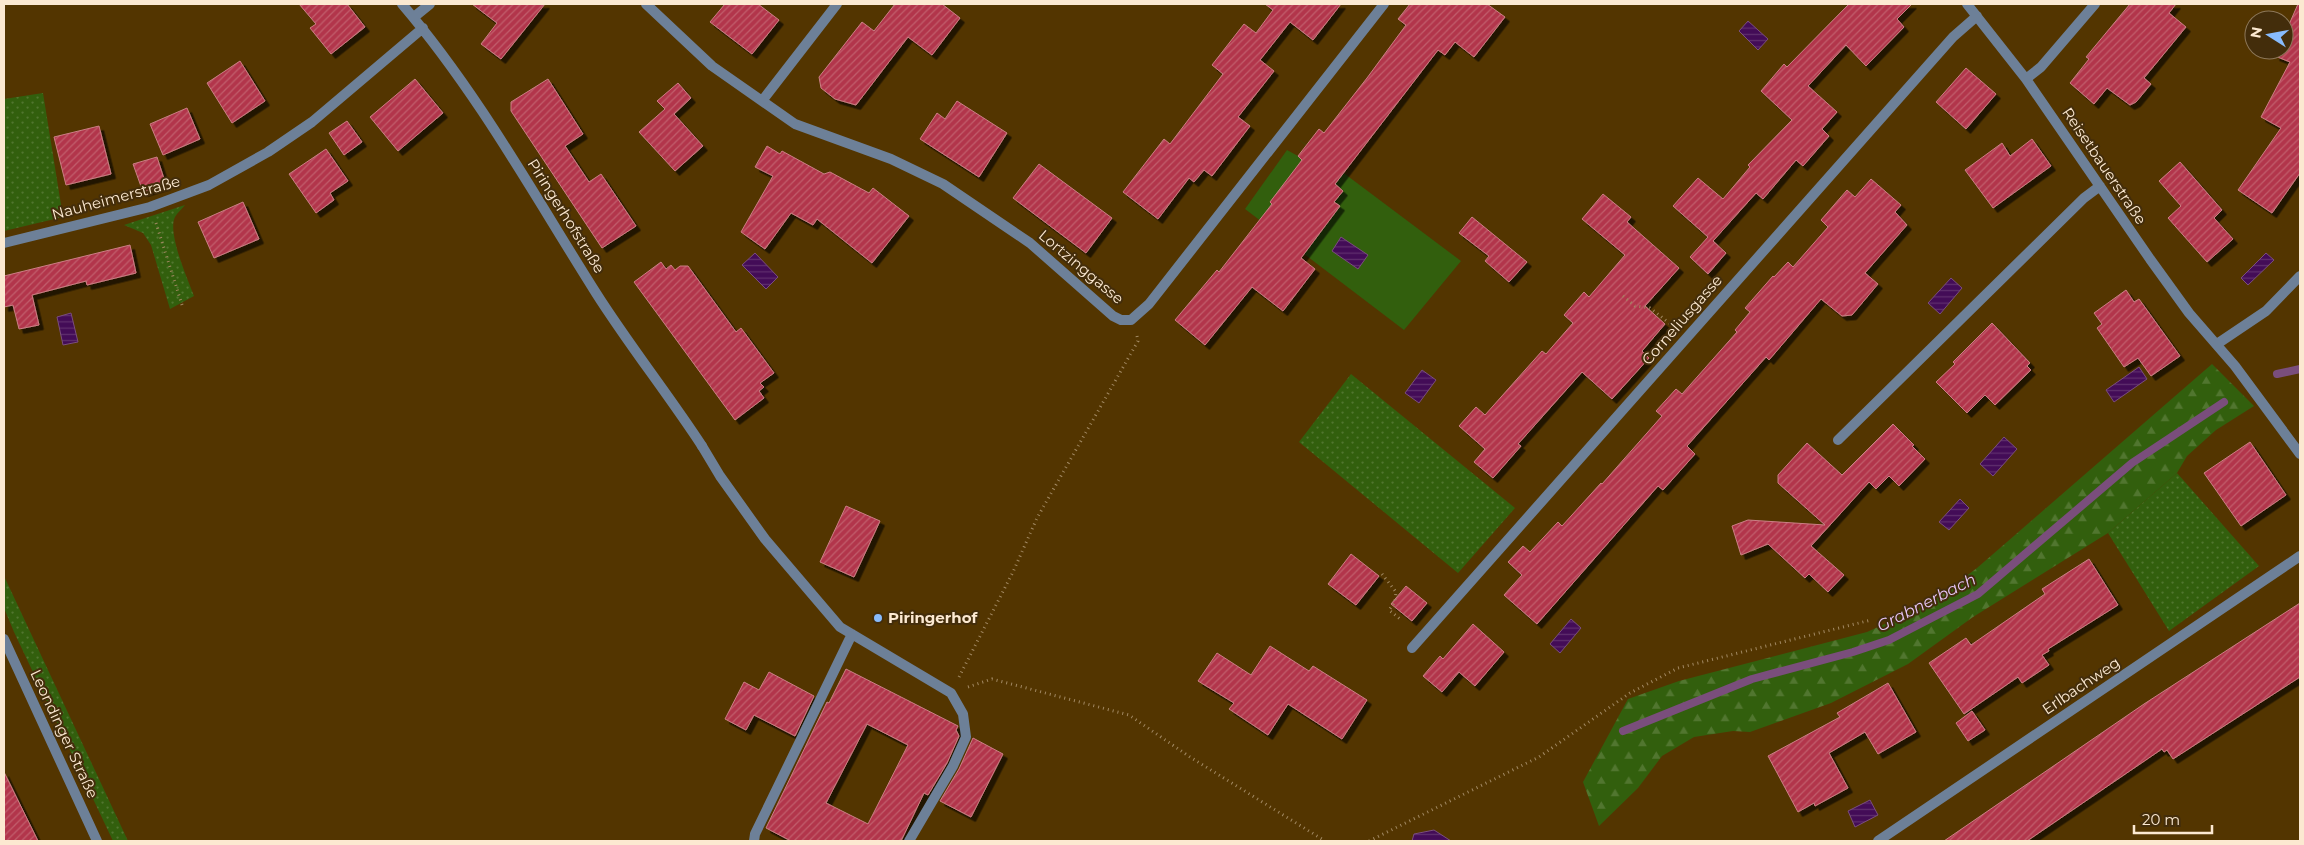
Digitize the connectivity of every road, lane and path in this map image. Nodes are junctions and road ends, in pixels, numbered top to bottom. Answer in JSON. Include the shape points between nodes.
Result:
{"nodes":[{"id":1,"x":402,"y":4,"type":"edge"},
{"id":2,"x":430,"y":4,"type":"edge"},
{"id":3,"x":646,"y":4,"type":"edge"},
{"id":4,"x":836,"y":4,"type":"edge"},
{"id":5,"x":1384,"y":4,"type":"edge"},
{"id":6,"x":1967,"y":4,"type":"edge"},
{"id":7,"x":2095,"y":4,"type":"edge"},
{"id":8,"x":1977,"y":16,"type":"junction"},
{"id":9,"x":414,"y":17,"type":"junction"},
{"id":10,"x":423,"y":28,"type":"junction"},
{"id":11,"x":2026,"y":79,"type":"junction"},
{"id":12,"x":762,"y":101,"type":"junction"},
{"id":13,"x":2100,"y":186,"type":"junction"},
{"id":14,"x":150,"y":207,"type":"junction"},
{"id":15,"x":4,"y":243,"type":"edge"},
{"id":16,"x":2300,"y":276,"type":"edge"},
{"id":17,"x":1623,"y":296,"type":"dead end"},
{"id":18,"x":183,"y":308,"type":"dead end"},
{"id":19,"x":1132,"y":320,"type":"junction"},
{"id":20,"x":1687,"y":337,"type":"junction"},
{"id":21,"x":2217,"y":344,"type":"junction"},
{"id":22,"x":1838,"y":440,"type":"dead end"},
{"id":23,"x":2300,"y":454,"type":"edge"},
{"id":24,"x":2300,"y":556,"type":"edge"},
{"id":25,"x":1382,"y":574,"type":"dead end"},
{"id":26,"x":1400,"y":619,"type":"dead end"},
{"id":27,"x":1871,"y":620,"type":"dead end"},
{"id":28,"x":852,"y":634,"type":"junction"},
{"id":29,"x":4,"y":639,"type":"edge"},
{"id":30,"x":1412,"y":648,"type":"dead end"},
{"id":31,"x":951,"y":693,"type":"junction"},
{"id":32,"x":97,"y":841,"type":"edge"},
{"id":33,"x":754,"y":841,"type":"edge"},
{"id":34,"x":909,"y":841,"type":"edge"},
{"id":35,"x":1325,"y":841,"type":"edge"},
{"id":36,"x":1369,"y":841,"type":"edge"},
{"id":37,"x":1878,"y":841,"type":"edge"}],
"edges":[{"from":1,"to":9,"type":"street","name":"Piringerhofstraße"},
{"from":2,"to":9,"type":"street"},
{"from":3,"to":12,"type":"street","name":"Lortzinggasse","via":[[712,66]]},
{"from":4,"to":12,"type":"street"},
{"from":5,"to":19,"type":"street","name":"Lortzinggasse","via":[[1149,304]]},
{"from":6,"to":8,"type":"street","name":"Reisetbauerstraße"},
{"from":7,"to":11,"type":"street","via":[[2041,67]]},
{"from":8,"to":11,"type":"street","name":"Reisetbauerstraße"},
{"from":8,"to":20,"type":"street","name":"Corneliusgasse","via":[[1953,37]]},
{"from":9,"to":10,"type":"street","name":"Piringerhofstraße"},
{"from":10,"to":14,"type":"street","name":"Nauheimerstraße","via":[[312,122],[268,152],[209,185]]},
{"from":10,"to":28,"type":"street","name":"Piringerhofstraße","via":[[506,146],[598,295],[720,476],[765,539],[840,627]]},
{"from":11,"to":13,"type":"street","name":"Reisetbauerstraße"},
{"from":12,"to":19,"type":"street","name":"Lortzinggasse","via":[[811,132],[891,159],[943,184],[1030,243],[1113,316]]},
{"from":13,"to":21,"type":"street","name":"Reisetbauerstraße","via":[[2189,313]]},
{"from":13,"to":22,"type":"street","via":[[2084,198]]},
{"from":14,"to":15,"type":"street","name":"Nauheimerstraße"},
{"from":14,"to":18,"type":"path"},
{"from":16,"to":21,"type":"street","via":[[2266,311]]},
{"from":17,"to":20,"type":"path","via":[[1635,306],[1650,308]]},
{"from":19,"to":31,"type":"path","via":[[1138,341],[1037,518],[1014,572]]},
{"from":20,"to":30,"type":"street","name":"Corneliusgasse"},
{"from":21,"to":23,"type":"street"},
{"from":24,"to":37,"type":"street","name":"Erlbachweg"},
{"from":25,"to":26,"type":"path","via":[[1396,592],[1395,602],[1389,610]]},
{"from":27,"to":36,"type":"path","via":[[1678,668],[1630,693],[1539,757]]},
{"from":28,"to":31,"type":"street","name":"Piringerhofstraße"},
{"from":28,"to":33,"type":"street"},
{"from":29,"to":32,"type":"street","name":"Leondinger Straße"},
{"from":31,"to":34,"type":"street","via":[[963,714],[966,736],[953,766]]},
{"from":31,"to":35,"type":"path","via":[[992,679],[1129,715],[1190,758]]}]}
